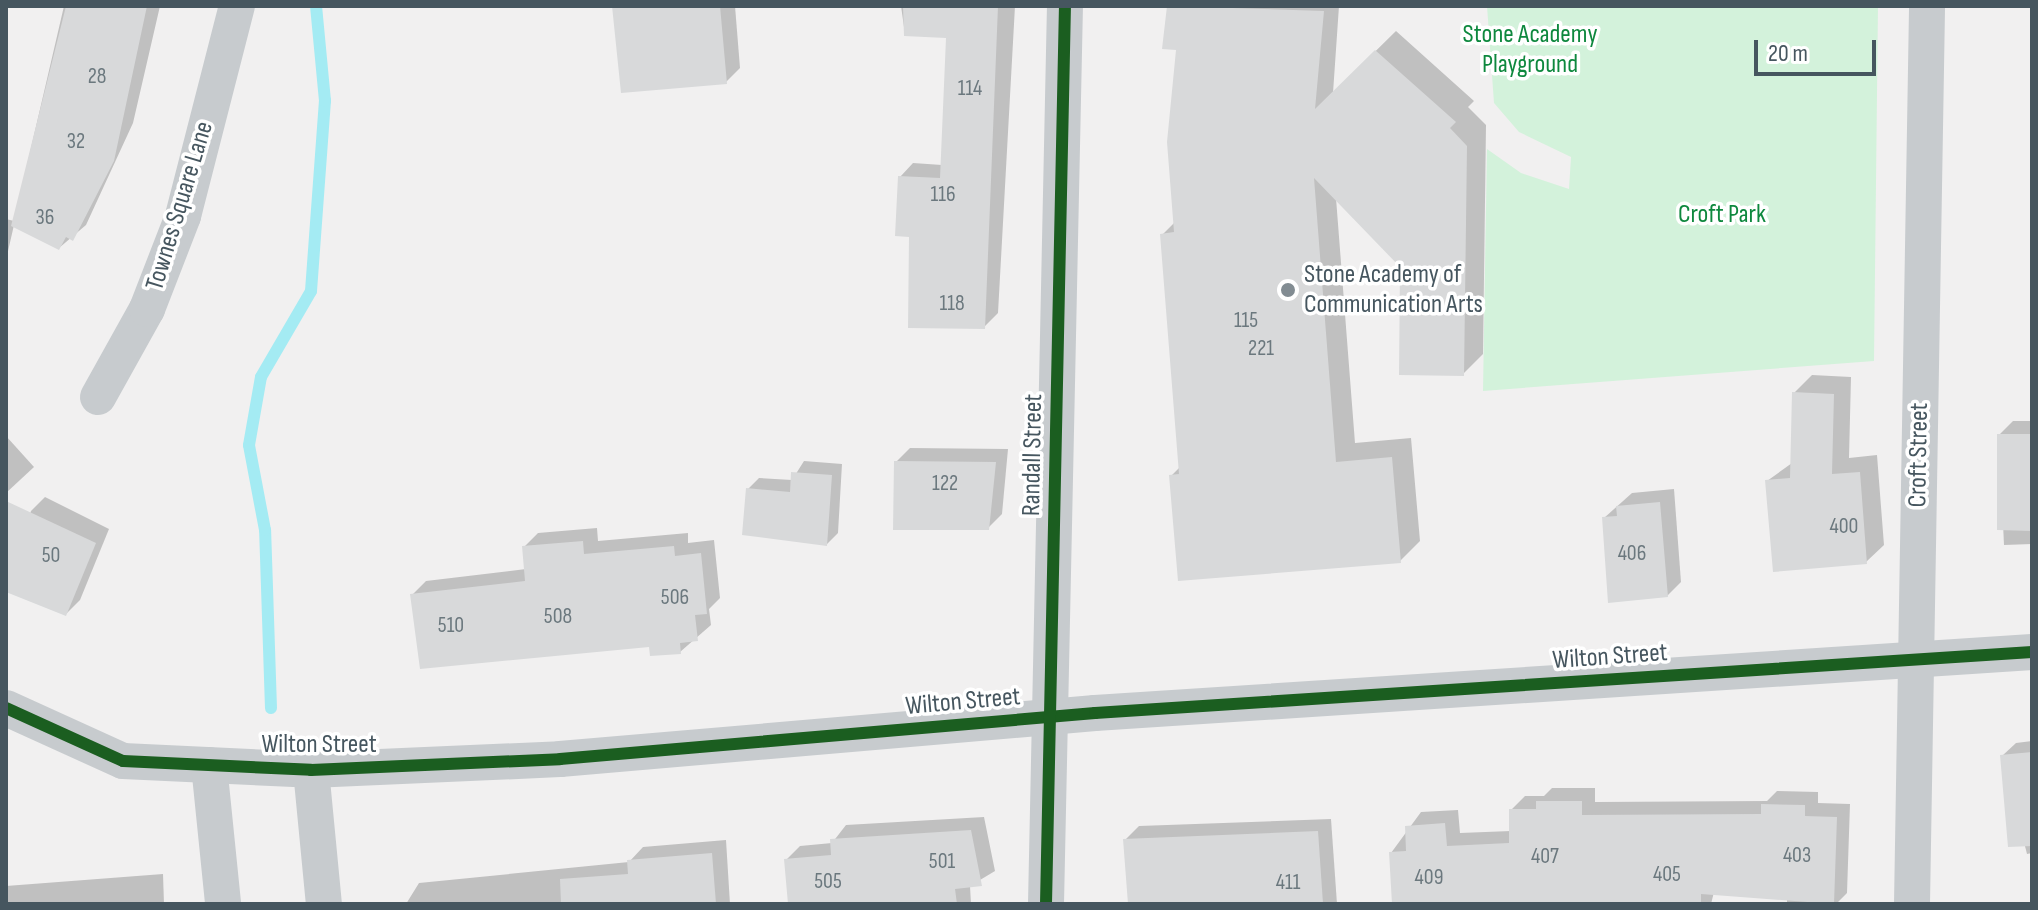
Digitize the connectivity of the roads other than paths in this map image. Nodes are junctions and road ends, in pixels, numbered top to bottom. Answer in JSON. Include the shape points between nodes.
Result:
{"nodes":[{"id":1,"x":237,"y":6,"type":"edge"},
{"id":2,"x":1065,"y":6,"type":"edge"},
{"id":3,"x":1927,"y":6,"type":"edge"},
{"id":4,"x":98,"y":397,"type":"dead end"},
{"id":5,"x":2032,"y":652,"type":"edge"},
{"id":6,"x":1916,"y":659,"type":"junction"},
{"id":7,"x":6,"y":708,"type":"edge"},
{"id":8,"x":1050,"y":717,"type":"junction"},
{"id":9,"x":209,"y":765,"type":"junction"},
{"id":10,"x":311,"y":770,"type":"junction"},
{"id":11,"x":223,"y":904,"type":"edge"},
{"id":12,"x":324,"y":904,"type":"edge"},
{"id":13,"x":1046,"y":904,"type":"edge"},
{"id":14,"x":1912,"y":904,"type":"edge"}],
"edges":[{"from":1,"to":4,"type":"street","name":"Townes Square Lane","via":[[183,216],[147,309]]},
{"from":2,"to":8,"type":"street","name":"Randall Street"},
{"from":3,"to":6,"type":"street","name":"Croft Street"},
{"from":5,"to":6,"type":"street","name":"Wilton Street"},
{"from":6,"to":8,"type":"street","name":"Wilton Street"},
{"from":6,"to":14,"type":"street","name":"Croft Street"},
{"from":7,"to":9,"type":"street","name":"Wilton Street","via":[[123,761]]},
{"from":8,"to":10,"type":"street","name":"Wilton Street","via":[[560,759]]},
{"from":8,"to":13,"type":"street","name":"Randall Street"},
{"from":9,"to":10,"type":"street","name":"Wilton Street"},
{"from":9,"to":11,"type":"street"},
{"from":10,"to":12,"type":"street"}]}
